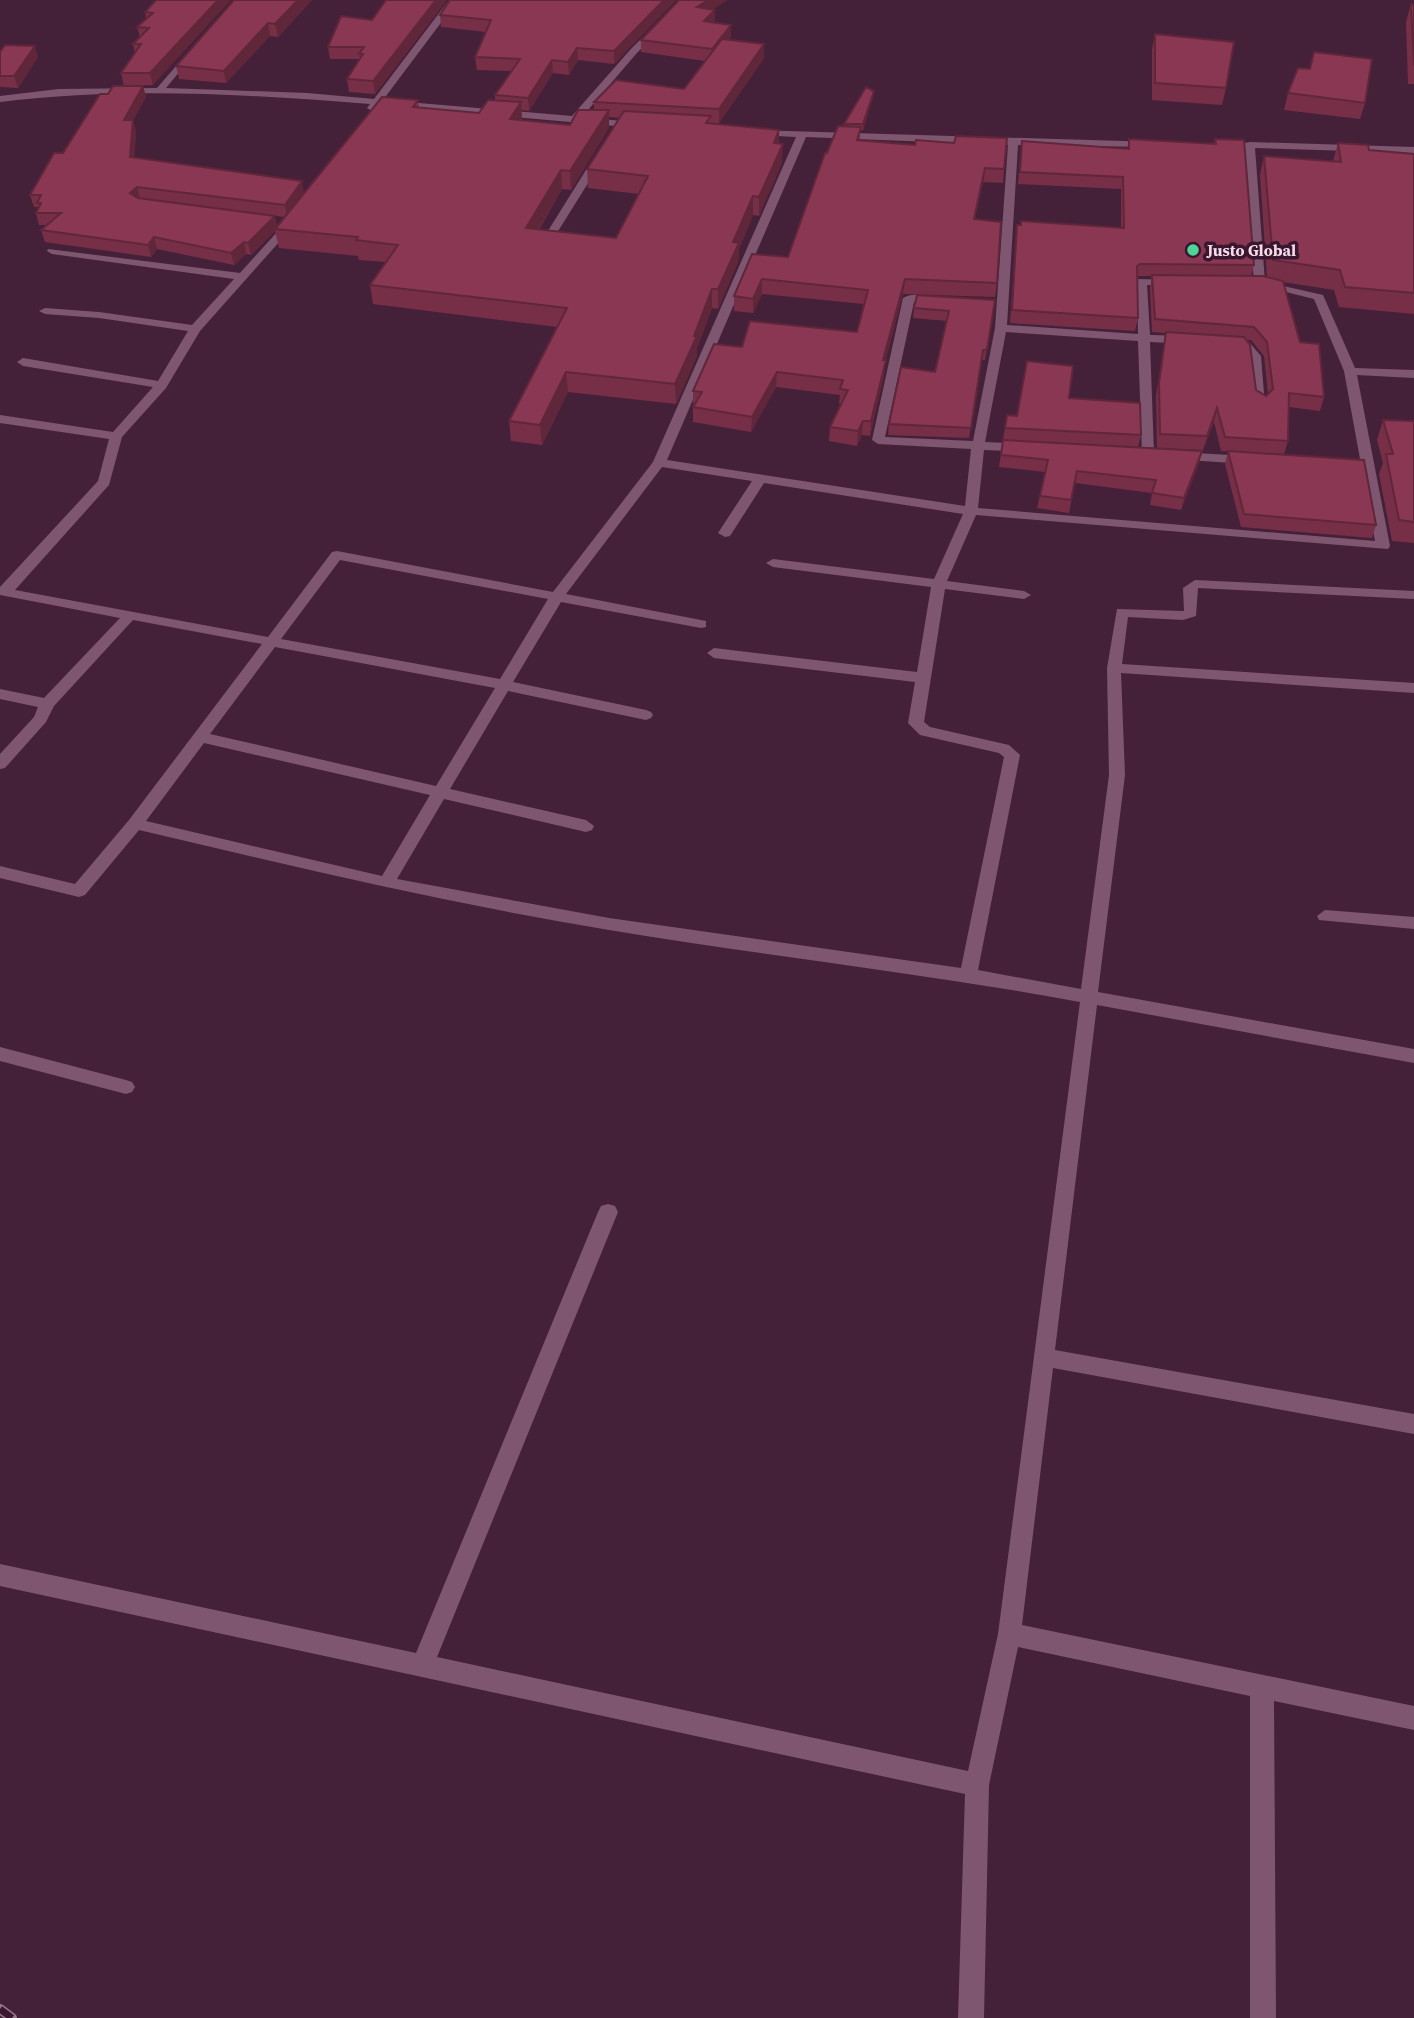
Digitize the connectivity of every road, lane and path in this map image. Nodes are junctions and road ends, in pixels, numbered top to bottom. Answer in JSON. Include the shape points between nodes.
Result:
{"nodes":[{"id":1,"x":454,"y":0,"type":"edge"},
{"id":2,"x":684,"y":0,"type":"edge"},
{"id":3,"x":195,"y":47,"type":"edge"},
{"id":4,"x":159,"y":91,"type":"junction"},
{"id":5,"x":0,"y":99,"type":"edge"},
{"id":6,"x":376,"y":103,"type":"junction"},
{"id":7,"x":363,"y":121,"type":"edge"},
{"id":8,"x":573,"y":121,"type":"junction"},
{"id":9,"x":620,"y":124,"type":"junction"},
{"id":10,"x":646,"y":125,"type":"edge"},
{"id":11,"x":750,"y":132,"type":"edge"},
{"id":12,"x":613,"y":135,"type":"edge"},
{"id":13,"x":802,"y":135,"type":"junction"},
{"id":14,"x":1013,"y":142,"type":"junction"},
{"id":15,"x":1166,"y":144,"type":"edge"},
{"id":16,"x":1222,"y":145,"type":"edge"},
{"id":17,"x":1250,"y":145,"type":"junction"},
{"id":18,"x":607,"y":146,"type":"edge"},
{"id":19,"x":1414,"y":150,"type":"edge"},
{"id":20,"x":277,"y":222,"type":"edge"},
{"id":21,"x":546,"y":242,"type":"edge"},
{"id":22,"x":52,"y":251,"type":"dead end"},
{"id":23,"x":244,"y":276,"type":"junction"},
{"id":24,"x":1181,"y":282,"type":"edge"},
{"id":25,"x":949,"y":301,"type":"edge"},
{"id":26,"x":45,"y":311,"type":"dead end"},
{"id":27,"x":1002,"y":328,"type":"junction"},
{"id":28,"x":195,"y":330,"type":"junction"},
{"id":29,"x":1144,"y":338,"type":"junction"},
{"id":30,"x":23,"y":362,"type":"dead end"},
{"id":31,"x":1350,"y":371,"type":"junction"},
{"id":32,"x":1414,"y":374,"type":"edge"},
{"id":33,"x":162,"y":385,"type":"junction"},
{"id":34,"x":1261,"y":403,"type":"edge"},
{"id":35,"x":0,"y":419,"type":"edge"},
{"id":36,"x":116,"y":436,"type":"junction"},
{"id":37,"x":978,"y":446,"type":"junction"},
{"id":38,"x":1043,"y":449,"type":"edge"},
{"id":39,"x":1264,"y":460,"type":"edge"},
{"id":40,"x":659,"y":463,"type":"junction"},
{"id":41,"x":761,"y":477,"type":"junction"},
{"id":42,"x":971,"y":511,"type":"junction"},
{"id":43,"x":725,"y":533,"type":"dead end"},
{"id":44,"x":774,"y":563,"type":"dead end"},
{"id":45,"x":939,"y":583,"type":"junction"},
{"id":46,"x":3,"y":591,"type":"edge"},
{"id":47,"x":1024,"y":595,"type":"dead end"},
{"id":48,"x":1414,"y":595,"type":"edge"},
{"id":49,"x":557,"y":596,"type":"junction"},
{"id":50,"x":130,"y":615,"type":"junction"},
{"id":51,"x":702,"y":624,"type":"dead end"},
{"id":52,"x":272,"y":643,"type":"junction"},
{"id":53,"x":714,"y":653,"type":"dead end"},
{"id":54,"x":1114,"y":668,"type":"junction"},
{"id":55,"x":924,"y":678,"type":"junction"},
{"id":56,"x":504,"y":685,"type":"junction"},
{"id":57,"x":1414,"y":688,"type":"edge"},
{"id":58,"x":0,"y":694,"type":"edge"},
{"id":59,"x":47,"y":704,"type":"junction"},
{"id":60,"x":646,"y":715,"type":"dead end"},
{"id":61,"x":201,"y":737,"type":"junction"},
{"id":62,"x":0,"y":764,"type":"edge"},
{"id":63,"x":440,"y":793,"type":"junction"},
{"id":64,"x":135,"y":824,"type":"junction"},
{"id":65,"x":586,"y":826,"type":"dead end"},
{"id":66,"x":0,"y":872,"type":"edge"},
{"id":67,"x":386,"y":883,"type":"junction"},
{"id":68,"x":1325,"y":916,"type":"dead end"},
{"id":69,"x":1414,"y":923,"type":"edge"},
{"id":70,"x":968,"y":975,"type":"junction"},
{"id":71,"x":1090,"y":997,"type":"junction"},
{"id":72,"x":0,"y":1054,"type":"edge"},
{"id":73,"x":1414,"y":1056,"type":"edge"},
{"id":74,"x":126,"y":1087,"type":"dead end"},
{"id":75,"x":608,"y":1212,"type":"dead end"},
{"id":76,"x":1044,"y":1357,"type":"junction"},
{"id":77,"x":1414,"y":1424,"type":"edge"},
{"id":78,"x":0,"y":1575,"type":"edge"},
{"id":79,"x":1009,"y":1633,"type":"junction"},
{"id":80,"x":422,"y":1665,"type":"junction"},
{"id":81,"x":1262,"y":1688,"type":"junction"},
{"id":82,"x":1414,"y":1718,"type":"edge"},
{"id":83,"x":977,"y":1785,"type":"junction"},
{"id":84,"x":971,"y":2018,"type":"edge"},
{"id":85,"x":1263,"y":2018,"type":"edge"}],
"edges":[{"from":1,"to":6,"type":"street"},
{"from":2,"to":8,"type":"street"},
{"from":3,"to":4,"type":"street"},
{"from":4,"to":5,"type":"street","via":[[59,92]]},
{"from":4,"to":6,"type":"street"},
{"from":6,"to":7,"type":"street"},
{"from":6,"to":8,"type":"street"},
{"from":8,"to":9,"type":"street"},
{"from":9,"to":10,"type":"street"},
{"from":9,"to":12,"type":"street"},
{"from":11,"to":13,"type":"street"},
{"from":13,"to":14,"type":"street"},
{"from":13,"to":40,"type":"street"},
{"from":14,"to":15,"type":"street"},
{"from":14,"to":27,"type":"street","via":[[995,304]]},
{"from":16,"to":17,"type":"street"},
{"from":17,"to":19,"type":"street"},
{"from":17,"to":31,"type":"street","via":[[1253,284],[1319,298]]},
{"from":18,"to":21,"type":"street"},
{"from":20,"to":23,"type":"street","via":[[294,218]]},
{"from":22,"to":23,"type":"street"},
{"from":23,"to":28,"type":"street"},
{"from":24,"to":29,"type":"street","via":[[1141,281]]},
{"from":25,"to":37,"type":"street","via":[[909,298],[878,440]]},
{"from":26,"to":28,"type":"street"},
{"from":27,"to":29,"type":"street"},
{"from":27,"to":37,"type":"street"},
{"from":28,"to":33,"type":"street"},
{"from":29,"to":34,"type":"street","via":[[1245,345],[1255,356]]},
{"from":29,"to":39,"type":"street","via":[[1141,454]]},
{"from":30,"to":33,"type":"street"},
{"from":31,"to":32,"type":"street"},
{"from":31,"to":42,"type":"street","via":[[1362,465],[1384,546]]},
{"from":33,"to":36,"type":"street"},
{"from":35,"to":36,"type":"street"},
{"from":36,"to":46,"type":"street","via":[[104,482]]},
{"from":37,"to":38,"type":"street"},
{"from":37,"to":42,"type":"street"},
{"from":40,"to":41,"type":"street"},
{"from":40,"to":49,"type":"street"},
{"from":41,"to":42,"type":"street"},
{"from":41,"to":43,"type":"street"},
{"from":42,"to":45,"type":"street"},
{"from":44,"to":45,"type":"street"},
{"from":45,"to":47,"type":"street"},
{"from":45,"to":55,"type":"street"},
{"from":46,"to":50,"type":"street"},
{"from":48,"to":54,"type":"street","via":[[1195,584],[1190,588],[1191,613],[1122,612]]},
{"from":49,"to":51,"type":"street"},
{"from":49,"to":52,"type":"street","via":[[337,555]]},
{"from":49,"to":56,"type":"street"},
{"from":50,"to":52,"type":"street"},
{"from":50,"to":59,"type":"street"},
{"from":52,"to":56,"type":"street"},
{"from":52,"to":61,"type":"street"},
{"from":53,"to":55,"type":"street"},
{"from":54,"to":57,"type":"street"},
{"from":54,"to":71,"type":"street","via":[[1117,775]]},
{"from":55,"to":70,"type":"street","via":[[916,723],[925,731],[1004,749],[1012,755]]},
{"from":56,"to":60,"type":"street"},
{"from":56,"to":63,"type":"street"},
{"from":58,"to":59,"type":"street"},
{"from":59,"to":62,"type":"street","via":[[41,719]]},
{"from":61,"to":63,"type":"street"},
{"from":61,"to":64,"type":"street"},
{"from":63,"to":65,"type":"street"},
{"from":63,"to":67,"type":"street"},
{"from":64,"to":66,"type":"street","via":[[79,891]]},
{"from":64,"to":67,"type":"street"},
{"from":67,"to":70,"type":"street","via":[[609,924]]},
{"from":68,"to":69,"type":"street"},
{"from":70,"to":71,"type":"street"},
{"from":71,"to":73,"type":"street"},
{"from":71,"to":76,"type":"street"},
{"from":72,"to":74,"type":"street"},
{"from":75,"to":80,"type":"street"},
{"from":76,"to":77,"type":"street"},
{"from":76,"to":79,"type":"street"},
{"from":78,"to":80,"type":"street"},
{"from":79,"to":81,"type":"street"},
{"from":79,"to":83,"type":"street"},
{"from":80,"to":83,"type":"street"},
{"from":81,"to":82,"type":"street"},
{"from":81,"to":85,"type":"street"},
{"from":83,"to":84,"type":"street"}]}
